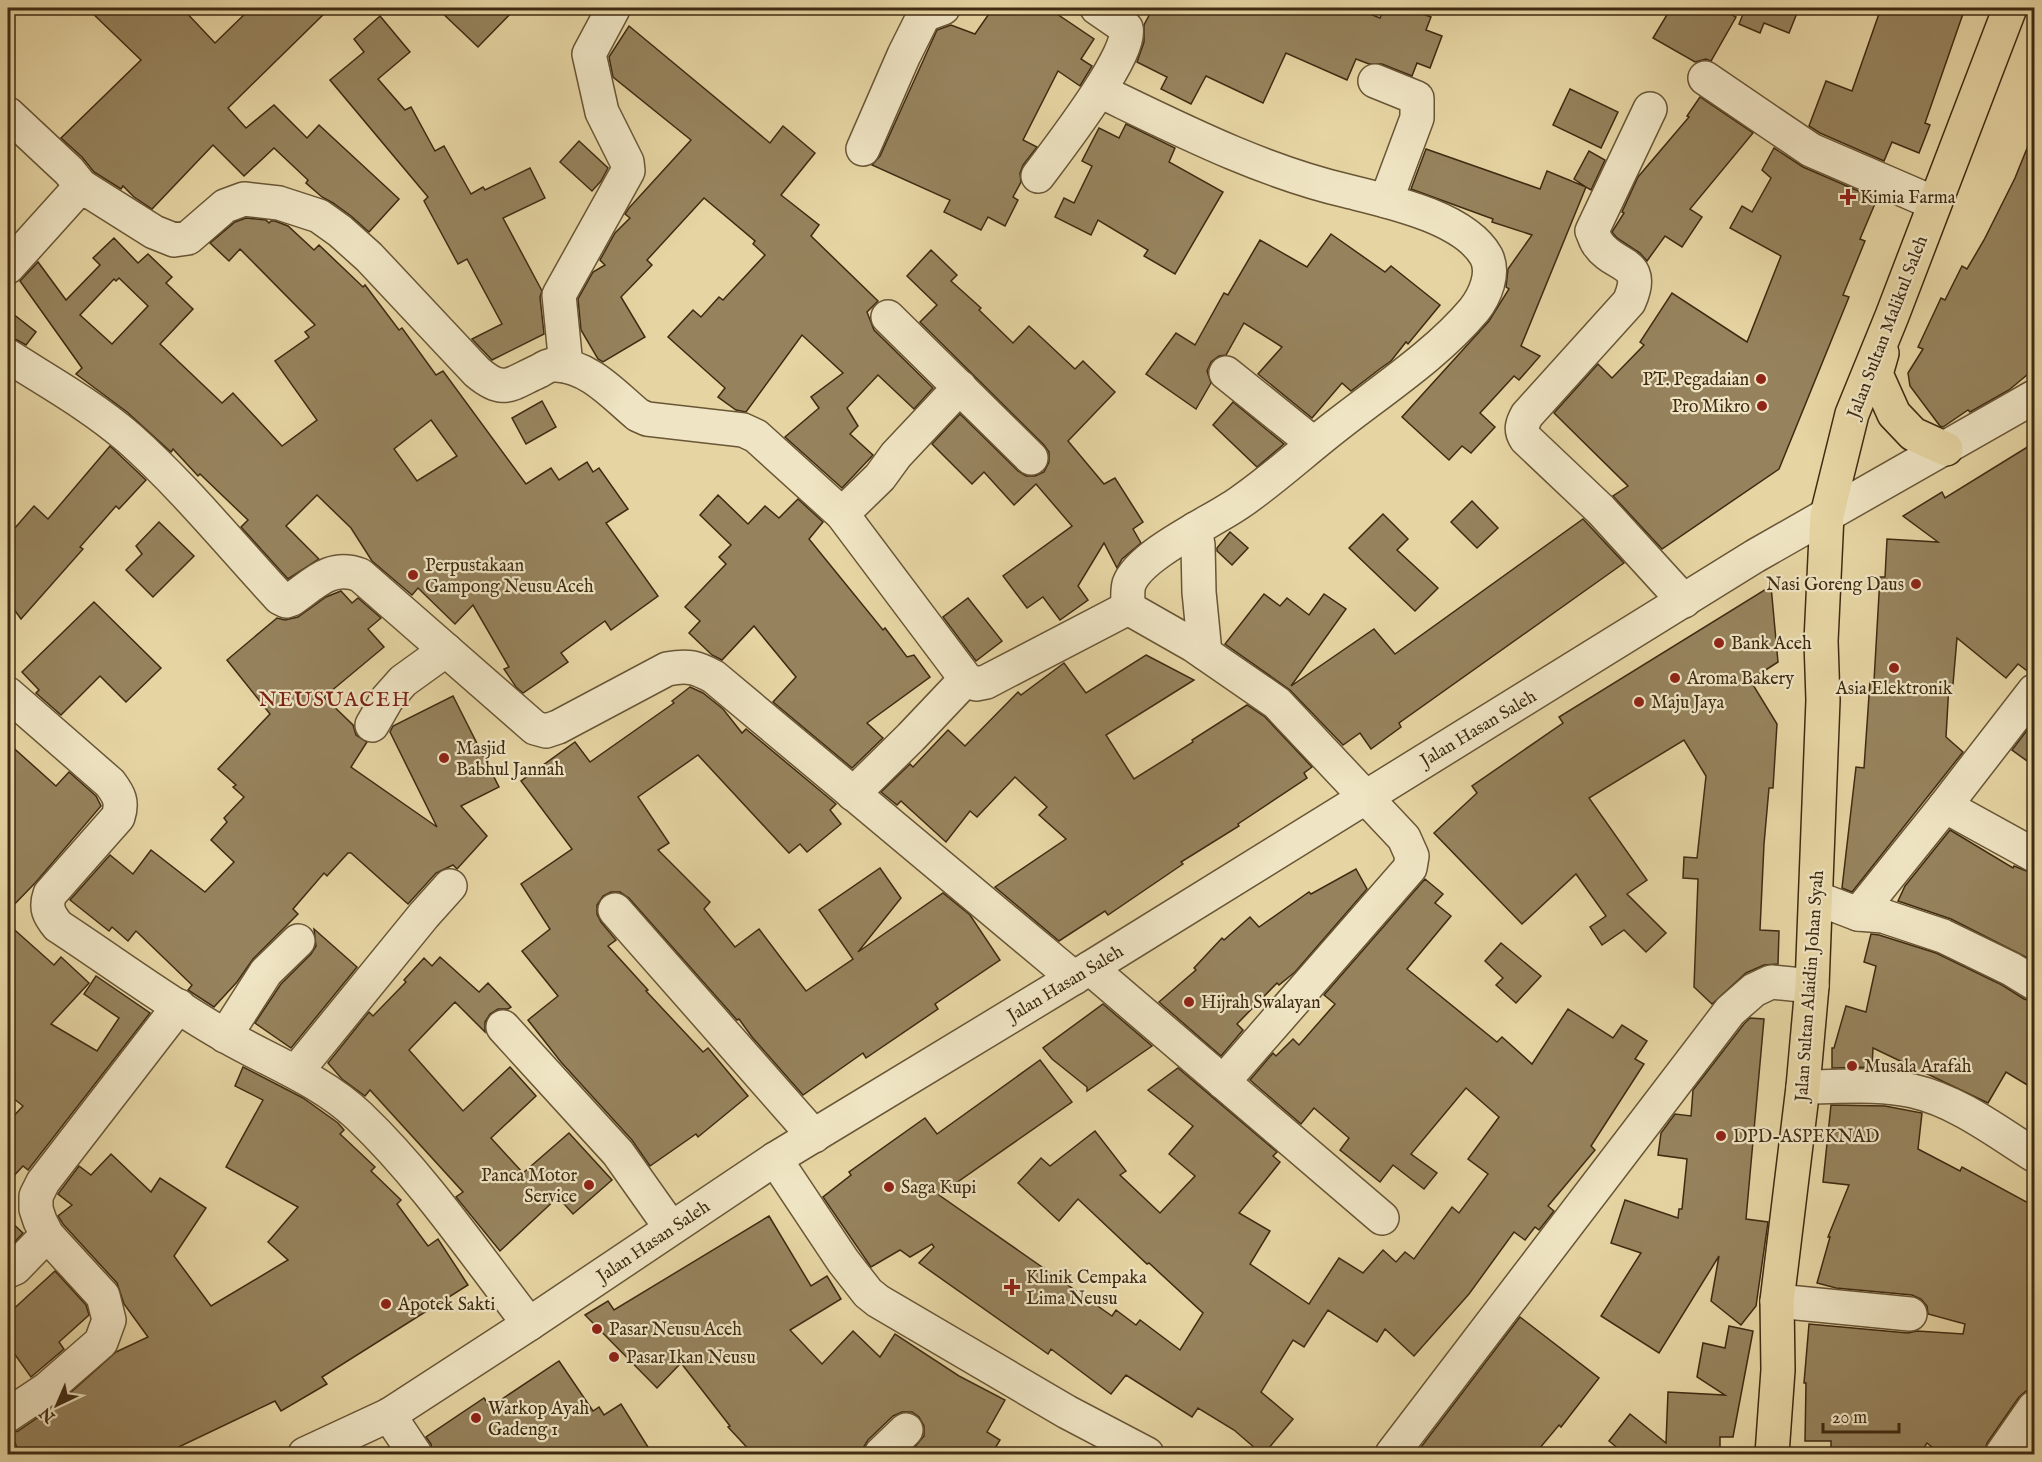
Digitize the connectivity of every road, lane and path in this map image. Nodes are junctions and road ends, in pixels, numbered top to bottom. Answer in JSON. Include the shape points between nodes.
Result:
{"nodes":[{"id":1,"x":613,"y":8,"type":"edge"},
{"id":2,"x":943,"y":8,"type":"edge"},
{"id":3,"x":1097,"y":8,"type":"edge"},
{"id":4,"x":2010,"y":8,"type":"edge"},
{"id":5,"x":1705,"y":78,"type":"dead end"},
{"id":6,"x":1375,"y":81,"type":"dead end"},
{"id":7,"x":1100,"y":90,"type":"junction"},
{"id":8,"x":1650,"y":109,"type":"dead end"},
{"id":9,"x":8,"y":114,"type":"edge"},
{"id":10,"x":863,"y":149,"type":"dead end"},
{"id":11,"x":1038,"y":176,"type":"dead end"},
{"id":12,"x":81,"y":186,"type":"junction"},
{"id":13,"x":1386,"y":201,"type":"junction"},
{"id":14,"x":1934,"y":203,"type":"junction"},
{"id":15,"x":8,"y":267,"type":"edge"},
{"id":16,"x":1892,"y":316,"type":"junction"},
{"id":17,"x":888,"y":317,"type":"dead end"},
{"id":18,"x":8,"y":356,"type":"edge"},
{"id":19,"x":566,"y":366,"type":"junction"},
{"id":20,"x":1226,"y":373,"type":"dead end"},
{"id":21,"x":960,"y":387,"type":"junction"},
{"id":22,"x":2034,"y":397,"type":"edge"},
{"id":23,"x":1314,"y":443,"type":"junction"},
{"id":24,"x":1946,"y":448,"type":"junction"},
{"id":25,"x":1031,"y":458,"type":"dead end"},
{"id":26,"x":842,"y":514,"type":"junction"},
{"id":27,"x":1827,"y":515,"type":"junction"},
{"id":28,"x":1195,"y":529,"type":"junction"},
{"id":29,"x":1684,"y":601,"type":"junction"},
{"id":30,"x":1128,"y":608,"type":"junction"},
{"id":31,"x":446,"y":650,"type":"junction"},
{"id":32,"x":1205,"y":653,"type":"junction"},
{"id":33,"x":966,"y":679,"type":"junction"},
{"id":34,"x":2034,"y":690,"type":"edge"},
{"id":35,"x":8,"y":694,"type":"edge"},
{"id":36,"x":372,"y":725,"type":"dead end"},
{"id":37,"x":853,"y":794,"type":"junction"},
{"id":38,"x":1366,"y":796,"type":"junction"},
{"id":39,"x":1945,"y":806,"type":"junction"},
{"id":40,"x":2034,"y":855,"type":"edge"},
{"id":41,"x":450,"y":886,"type":"dead end"},
{"id":42,"x":1816,"y":898,"type":"junction"},
{"id":43,"x":615,"y":910,"type":"dead end"},
{"id":44,"x":1858,"y":914,"type":"junction"},
{"id":45,"x":298,"y":940,"type":"dead end"},
{"id":46,"x":1082,"y":973,"type":"junction"},
{"id":47,"x":2034,"y":983,"type":"edge"},
{"id":48,"x":1812,"y":986,"type":"junction"},
{"id":49,"x":179,"y":1006,"type":"junction"},
{"id":50,"x":503,"y":1027,"type":"dead end"},
{"id":51,"x":225,"y":1036,"type":"junction"},
{"id":52,"x":296,"y":1072,"type":"junction"},
{"id":53,"x":1223,"y":1082,"type":"junction"},
{"id":54,"x":1803,"y":1087,"type":"junction"},
{"id":55,"x":814,"y":1136,"type":"junction"},
{"id":56,"x":2034,"y":1155,"type":"edge"},
{"id":57,"x":776,"y":1159,"type":"junction"},
{"id":58,"x":1382,"y":1218,"type":"dead end"},
{"id":59,"x":671,"y":1228,"type":"junction"},
{"id":60,"x":47,"y":1235,"type":"junction"},
{"id":61,"x":8,"y":1271,"type":"edge"},
{"id":62,"x":1777,"y":1301,"type":"junction"},
{"id":63,"x":1910,"y":1314,"type":"dead end"},
{"id":64,"x":529,"y":1324,"type":"junction"},
{"id":65,"x":2034,"y":1408,"type":"edge"},
{"id":66,"x":8,"y":1415,"type":"edge"},
{"id":67,"x":389,"y":1415,"type":"junction"},
{"id":68,"x":906,"y":1430,"type":"dead end"},
{"id":69,"x":305,"y":1455,"type":"edge"},
{"id":70,"x":415,"y":1455,"type":"edge"},
{"id":71,"x":881,"y":1455,"type":"edge"},
{"id":72,"x":1147,"y":1455,"type":"edge"},
{"id":73,"x":1392,"y":1455,"type":"edge"},
{"id":74,"x":1772,"y":1455,"type":"edge"},
{"id":75,"x":2002,"y":1455,"type":"edge"}],
"edges":[{"from":1,"to":19,"type":"street","via":[[589,54],[602,112],[628,171],[559,295]]},
{"from":2,"to":10,"type":"street","via":[[924,15]]},
{"from":3,"to":7,"type":"street","via":[[1122,24],[1128,34]]},
{"from":4,"to":14,"type":"main road","name":"Jalan Sultan Malikul Saleh"},
{"from":5,"to":14,"type":"street","via":[[1811,150]]},
{"from":6,"to":13,"type":"street","via":[[1417,98],[1417,118]]},
{"from":7,"to":11,"type":"street"},
{"from":7,"to":13,"type":"street","via":[[1169,124],[1307,181]]},
{"from":8,"to":29,"type":"street","via":[[1592,231],[1598,245],[1632,271],[1636,287],[1629,302],[1527,415],[1522,433],[1601,510]]},
{"from":9,"to":12,"type":"street"},
{"from":12,"to":15,"type":"street"},
{"from":12,"to":19,"type":"street","via":[[154,232],[174,240],[188,238],[225,206],[244,199],[298,208],[319,216],[362,250],[490,383],[506,386],[554,364]]},
{"from":13,"to":23,"type":"street","via":[[1438,218],[1465,234],[1487,257],[1488,282],[1475,309],[1431,352]]},
{"from":14,"to":16,"type":"main road","name":"Jalan Sultan Malikul Saleh"},
{"from":16,"to":24,"type":"main road","via":[[1876,374],[1887,403],[1913,434]]},
{"from":16,"to":27,"type":"main road","name":"Jalan Sultan Malikul Saleh","via":[[1852,414]]},
{"from":17,"to":21,"type":"street"},
{"from":18,"to":31,"type":"street","via":[[93,409],[128,438],[280,598],[292,599],[328,574],[349,571],[360,575]]},
{"from":19,"to":26,"type":"street","via":[[586,373],[647,418],[743,430],[756,436]]},
{"from":20,"to":23,"type":"street"},
{"from":21,"to":25,"type":"street"},
{"from":21,"to":26,"type":"street"},
{"from":22,"to":24,"type":"street","name":"Jalan Hasan Saleh"},
{"from":23,"to":28,"type":"street","via":[[1239,503]]},
{"from":24,"to":27,"type":"street","name":"Jalan Hasan Saleh"},
{"from":26,"to":33,"type":"street"},
{"from":27,"to":29,"type":"street","name":"Jalan Hasan Saleh"},
{"from":27,"to":42,"type":"main road","name":"Jalan Sultan Alaidin Johan Syah"},
{"from":28,"to":30,"type":"street","via":[[1140,566],[1129,585]]},
{"from":28,"to":32,"type":"street"},
{"from":29,"to":38,"type":"street","name":"Jalan Hasan Saleh"},
{"from":30,"to":32,"type":"street"},
{"from":30,"to":33,"type":"street","via":[[986,682],[976,684]]},
{"from":31,"to":36,"type":"street","via":[[403,681]]},
{"from":31,"to":37,"type":"street","via":[[526,722],[546,731],[667,669],[699,669],[714,677]]},
{"from":32,"to":38,"type":"street","via":[[1277,703]]},
{"from":33,"to":37,"type":"street"},
{"from":34,"to":39,"type":"street"},
{"from":35,"to":49,"type":"street","via":[[110,783],[120,797],[118,817],[50,894],[46,904],[50,916],[58,926]]},
{"from":37,"to":46,"type":"street"},
{"from":38,"to":46,"type":"street","name":"Jalan Hasan Saleh"},
{"from":38,"to":53,"type":"street","via":[[1404,838],[1412,856],[1410,868]]},
{"from":39,"to":40,"type":"street"},
{"from":39,"to":44,"type":"street"},
{"from":41,"to":52,"type":"street"},
{"from":42,"to":44,"type":"street"},
{"from":42,"to":48,"type":"main road","name":"Jalan Sultan Alaidin Johan Syah"},
{"from":43,"to":55,"type":"street"},
{"from":44,"to":47,"type":"street","via":[[1883,916],[1943,936]]},
{"from":45,"to":51,"type":"street","via":[[266,972]]},
{"from":46,"to":53,"type":"street"},
{"from":46,"to":55,"type":"street","name":"Jalan Hasan Saleh"},
{"from":48,"to":54,"type":"main road","name":"Jalan Sultan Alaidin Johan Syah"},
{"from":48,"to":73,"type":"street","via":[[1771,982],[1754,990],[1730,1011]]},
{"from":49,"to":51,"type":"street"},
{"from":49,"to":60,"type":"street","via":[[43,1182],[36,1196],[36,1209]]},
{"from":50,"to":59,"type":"street","via":[[618,1153]]},
{"from":51,"to":52,"type":"street"},
{"from":52,"to":64,"type":"street","via":[[358,1115],[394,1153]]},
{"from":53,"to":58,"type":"street"},
{"from":54,"to":56,"type":"street","via":[[1875,1086],[1914,1091],[1954,1106]]},
{"from":54,"to":62,"type":"main road","name":"Jalan Sultan Alaidin Johan Syah"},
{"from":55,"to":57,"type":"street","name":"Jalan Hasan Saleh"},
{"from":57,"to":59,"type":"street","name":"Jalan Hasan Saleh"},
{"from":57,"to":72,"type":"street","via":[[843,1261],[878,1301],[1067,1413]]},
{"from":59,"to":64,"type":"street","name":"Jalan Hasan Saleh"},
{"from":60,"to":61,"type":"street","via":[[15,1269]]},
{"from":60,"to":66,"type":"street","via":[[103,1296],[109,1320],[101,1342],[47,1389]]},
{"from":62,"to":63,"type":"street"},
{"from":62,"to":74,"type":"main road","name":"Jalan Sultan Alaidin Johan Syah","via":[[1778,1370]]},
{"from":64,"to":67,"type":"street","name":"Jalan Hasan Saleh"},
{"from":65,"to":75,"type":"street"},
{"from":67,"to":69,"type":"street","name":"Jalan Hasan Saleh"},
{"from":67,"to":70,"type":"street"},
{"from":68,"to":71,"type":"street"}]}
